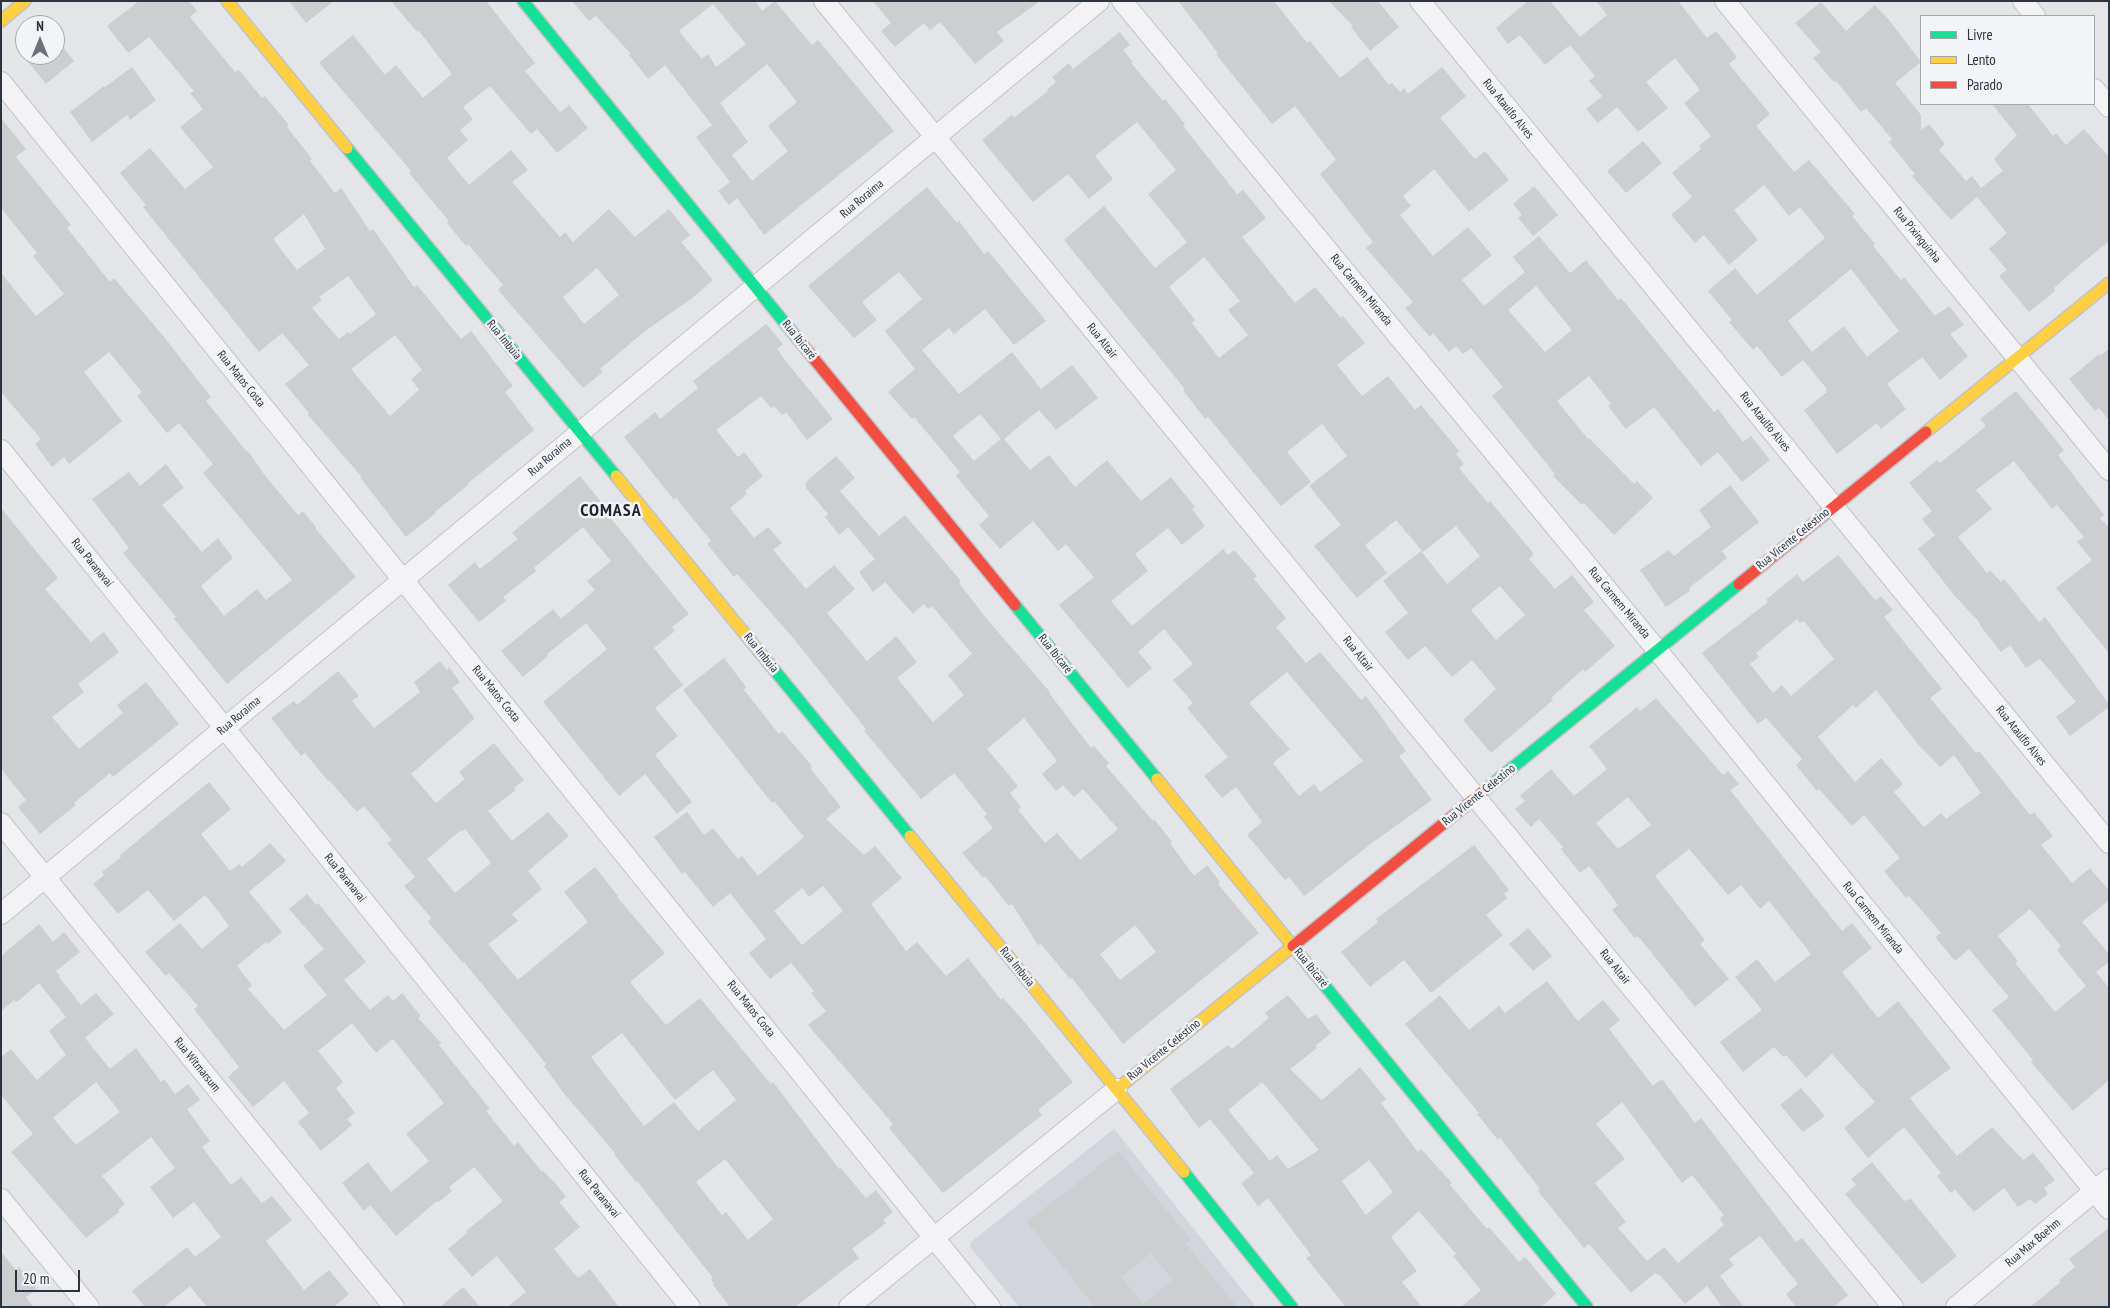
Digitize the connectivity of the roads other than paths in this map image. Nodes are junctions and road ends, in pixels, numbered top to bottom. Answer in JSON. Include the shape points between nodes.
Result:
{"nodes":[{"id":1,"x":25,"y":1,"type":"edge"},
{"id":2,"x":227,"y":1,"type":"edge"},
{"id":3,"x":523,"y":1,"type":"edge"},
{"id":4,"x":824,"y":1,"type":"edge"},
{"id":5,"x":1099,"y":1,"type":"edge"},
{"id":6,"x":1122,"y":1,"type":"edge"},
{"id":7,"x":1420,"y":1,"type":"edge"},
{"id":8,"x":1725,"y":1,"type":"edge"},
{"id":9,"x":2023,"y":1,"type":"edge"},
{"id":10,"x":2034,"y":15,"type":"edge"},
{"id":11,"x":1,"y":21,"type":"edge"},
{"id":12,"x":1,"y":82,"type":"edge"},
{"id":13,"x":2095,"y":89,"type":"edge"},
{"id":14,"x":2109,"y":107,"type":"edge"},
{"id":15,"x":935,"y":137,"type":"junction"},
{"id":16,"x":2109,"y":283,"type":"edge"},
{"id":17,"x":756,"y":287,"type":"junction"},
{"id":18,"x":2017,"y":357,"type":"junction"},
{"id":19,"x":580,"y":432,"type":"junction"},
{"id":20,"x":1,"y":450,"type":"edge"},
{"id":21,"x":2109,"y":470,"type":"edge"},
{"id":22,"x":1834,"y":506,"type":"junction"},
{"id":23,"x":403,"y":580,"type":"junction"},
{"id":24,"x":1657,"y":650,"type":"junction"},
{"id":25,"x":225,"y":728,"type":"junction"},
{"id":26,"x":1476,"y":797,"type":"junction"},
{"id":27,"x":1,"y":823,"type":"edge"},
{"id":28,"x":2109,"y":843,"type":"edge"},
{"id":29,"x":45,"y":877,"type":"junction"},
{"id":30,"x":1,"y":914,"type":"edge"},
{"id":31,"x":1293,"y":946,"type":"junction"},
{"id":32,"x":1117,"y":1089,"type":"junction"},
{"id":33,"x":2101,"y":1185,"type":"edge"},
{"id":34,"x":1,"y":1199,"type":"edge"},
{"id":35,"x":2109,"y":1210,"type":"edge"},
{"id":36,"x":934,"y":1237,"type":"junction"},
{"id":37,"x":88,"y":1307,"type":"edge"},
{"id":38,"x":394,"y":1307,"type":"edge"},
{"id":39,"x":690,"y":1307,"type":"edge"},
{"id":40,"x":849,"y":1307,"type":"edge"},
{"id":41,"x":990,"y":1307,"type":"edge"},
{"id":42,"x":1292,"y":1307,"type":"edge"},
{"id":43,"x":1587,"y":1307,"type":"edge"},
{"id":44,"x":1893,"y":1307,"type":"edge"},
{"id":45,"x":1956,"y":1307,"type":"edge"}],
"edges":[{"from":1,"to":11,"type":"street"},
{"from":2,"to":19,"type":"street","name":"Rua Imbuia"},
{"from":3,"to":17,"type":"street","name":"Rua Ibicaré"},
{"from":4,"to":15,"type":"street","name":"Rua Altair"},
{"from":5,"to":15,"type":"street","name":"Rua Roraima"},
{"from":6,"to":24,"type":"street","name":"Rua Carmem Miranda"},
{"from":7,"to":22,"type":"street","name":"Rua Ataulfo Alves"},
{"from":8,"to":18,"type":"street","name":"Rua Pixinguinha"},
{"from":9,"to":10,"type":"street"},
{"from":12,"to":23,"type":"street","name":"Rua Matos Costa"},
{"from":13,"to":14,"type":"street"},
{"from":15,"to":17,"type":"street","name":"Rua Roraima"},
{"from":15,"to":26,"type":"street","name":"Rua Altair"},
{"from":16,"to":18,"type":"street","name":"Rua Vicente Celestino"},
{"from":17,"to":19,"type":"street","name":"Rua Roraima"},
{"from":17,"to":31,"type":"street","name":"Rua Ibicaré"},
{"from":18,"to":21,"type":"street","name":"Rua Pixinguinha"},
{"from":18,"to":22,"type":"street","name":"Rua Vicente Celestino"},
{"from":19,"to":23,"type":"street","name":"Rua Roraima"},
{"from":19,"to":32,"type":"street","name":"Rua Imbuia"},
{"from":20,"to":25,"type":"street","name":"Rua Paranavaí"},
{"from":22,"to":24,"type":"street","name":"Rua Vicente Celestino"},
{"from":22,"to":28,"type":"street","name":"Rua Ataulfo Alves"},
{"from":23,"to":25,"type":"street","name":"Rua Roraima"},
{"from":23,"to":36,"type":"street","name":"Rua Matos Costa"},
{"from":24,"to":26,"type":"street","name":"Rua Vicente Celestino"},
{"from":24,"to":33,"type":"street","name":"Rua Carmem Miranda"},
{"from":25,"to":29,"type":"street","name":"Rua Roraima"},
{"from":25,"to":39,"type":"street","name":"Rua Paranavaí"},
{"from":26,"to":31,"type":"street","name":"Rua Vicente Celestino"},
{"from":26,"to":44,"type":"street","name":"Rua Altair"},
{"from":27,"to":29,"type":"street","name":"Rua Witmarsum"},
{"from":29,"to":30,"type":"street","name":"Rua Roraima"},
{"from":29,"to":38,"type":"street","name":"Rua Witmarsum"},
{"from":31,"to":32,"type":"street","name":"Rua Vicente Celestino"},
{"from":31,"to":43,"type":"street","name":"Rua Ibicaré"},
{"from":32,"to":36,"type":"street","name":"Rua Vicente Celestino"},
{"from":32,"to":42,"type":"street","name":"Rua Imbuia"},
{"from":33,"to":35,"type":"street","name":"Rua Carmem Miranda"},
{"from":33,"to":45,"type":"street","name":"Rua Max Boehm"},
{"from":34,"to":37,"type":"street"},
{"from":36,"to":40,"type":"street","name":"Rua Vicente Celestino"},
{"from":36,"to":41,"type":"street","name":"Rua Matos Costa"}]}
